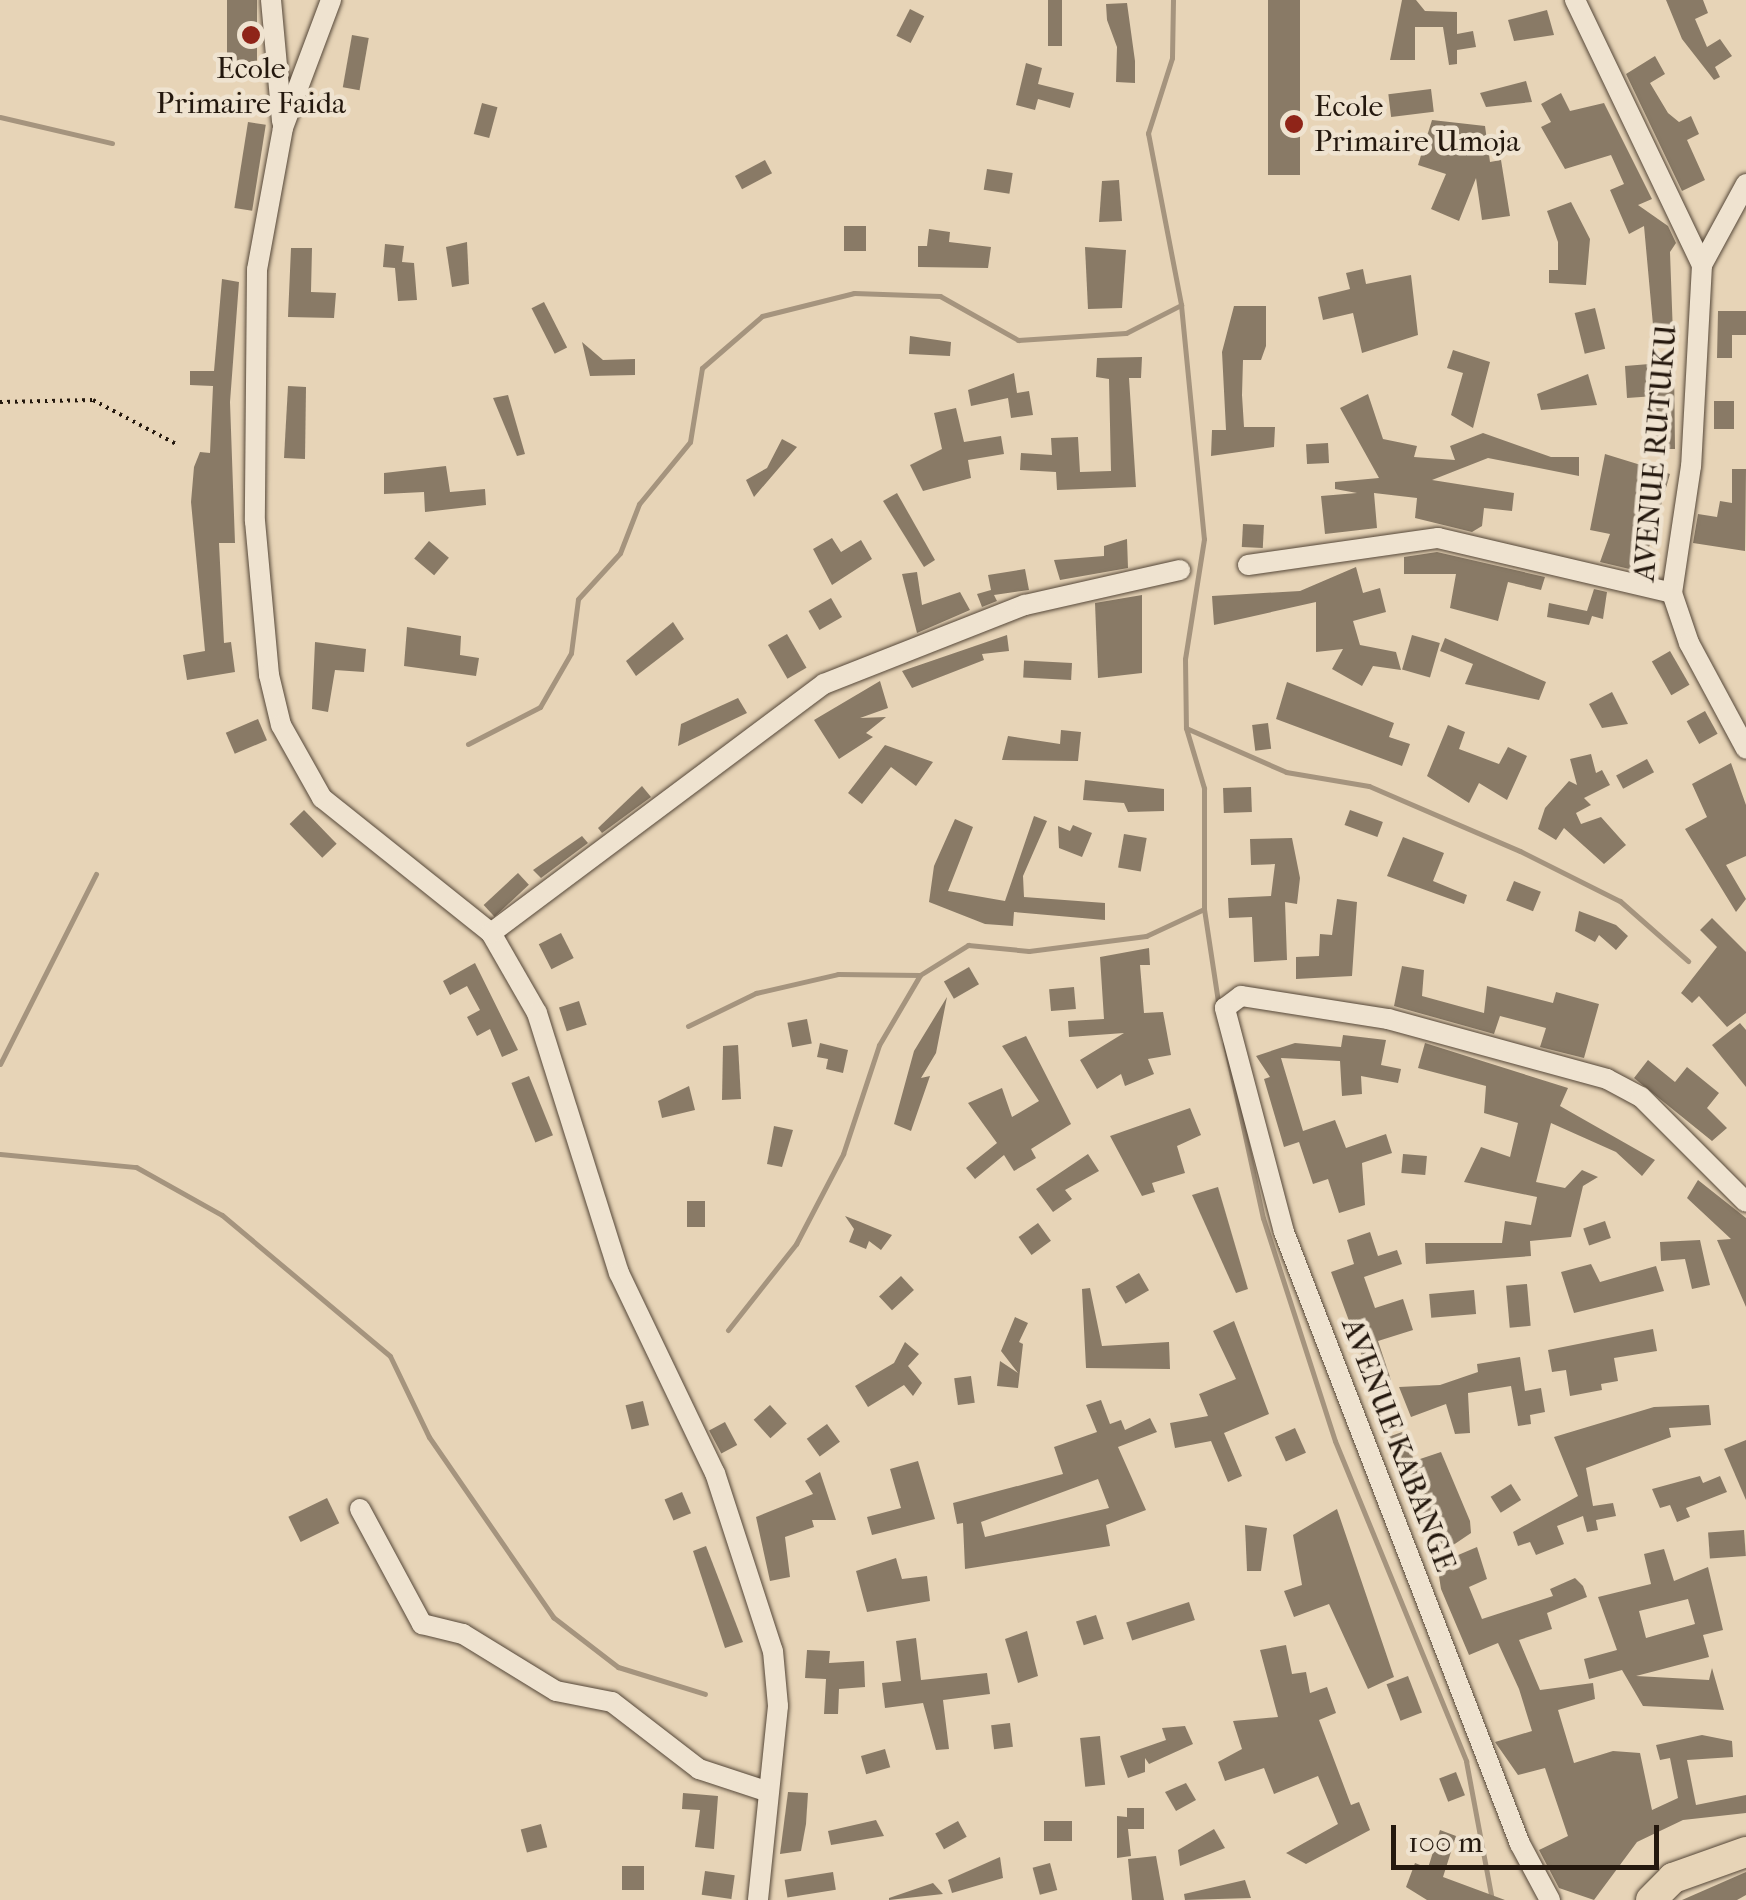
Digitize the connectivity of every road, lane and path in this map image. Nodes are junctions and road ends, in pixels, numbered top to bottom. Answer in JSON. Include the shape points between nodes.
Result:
{"nodes":[{"id":1,"x":271,"y":0,"type":"edge"},
{"id":2,"x":331,"y":0,"type":"edge"},
{"id":3,"x":1574,"y":0,"type":"edge"},
{"id":4,"x":282,"y":128,"type":"junction"},
{"id":5,"x":1746,"y":184,"type":"edge"},
{"id":6,"x":1702,"y":265,"type":"junction"},
{"id":7,"x":0,"y":402,"type":"edge"},
{"id":8,"x":176,"y":444,"type":"dead end"},
{"id":9,"x":1248,"y":565,"type":"dead end"},
{"id":10,"x":1180,"y":570,"type":"dead end"},
{"id":11,"x":1672,"y":593,"type":"junction"},
{"id":12,"x":1746,"y":749,"type":"edge"},
{"id":13,"x":491,"y":933,"type":"junction"},
{"id":14,"x":1746,"y":1202,"type":"edge"},
{"id":15,"x":360,"y":1510,"type":"dead end"},
{"id":16,"x":766,"y":1791,"type":"junction"},
{"id":17,"x":1746,"y":1852,"type":"edge"},
{"id":18,"x":758,"y":1900,"type":"edge"},
{"id":19,"x":1550,"y":1900,"type":"edge"},
{"id":20,"x":1652,"y":1900,"type":"edge"}],
"edges":[{"from":1,"to":4,"type":"street"},
{"from":2,"to":4,"type":"street"},
{"from":3,"to":6,"type":"street"},
{"from":4,"to":13,"type":"street","via":[[257,270],[252,360],[258,602],[281,725],[322,798]]},
{"from":5,"to":6,"type":"street"},
{"from":6,"to":11,"type":"street","name":"AVENUE RUTUKU","via":[[1691,466]]},
{"from":7,"to":8,"type":"path","via":[[93,400]]},
{"from":9,"to":11,"type":"street","via":[[1438,538]]},
{"from":10,"to":13,"type":"street","via":[[1025,604],[824,684]]},
{"from":11,"to":12,"type":"street","name":"AVENUE RUTUKU","via":[[1689,643]]},
{"from":13,"to":16,"type":"street","via":[[537,1012],[619,1273],[715,1473],[756,1583],[777,1672]]},
{"from":14,"to":19,"type":"street","name":"AVENUE KABANGE","via":[[1640,1097],[1607,1079],[1388,1020],[1228,1001],[1284,1232],[1520,1844]]},
{"from":15,"to":16,"type":"street","via":[[422,1624],[463,1634],[556,1691],[612,1702],[699,1768]]},
{"from":16,"to":18,"type":"street"},
{"from":17,"to":20,"type":"highway","via":[[1673,1878]]}]}
